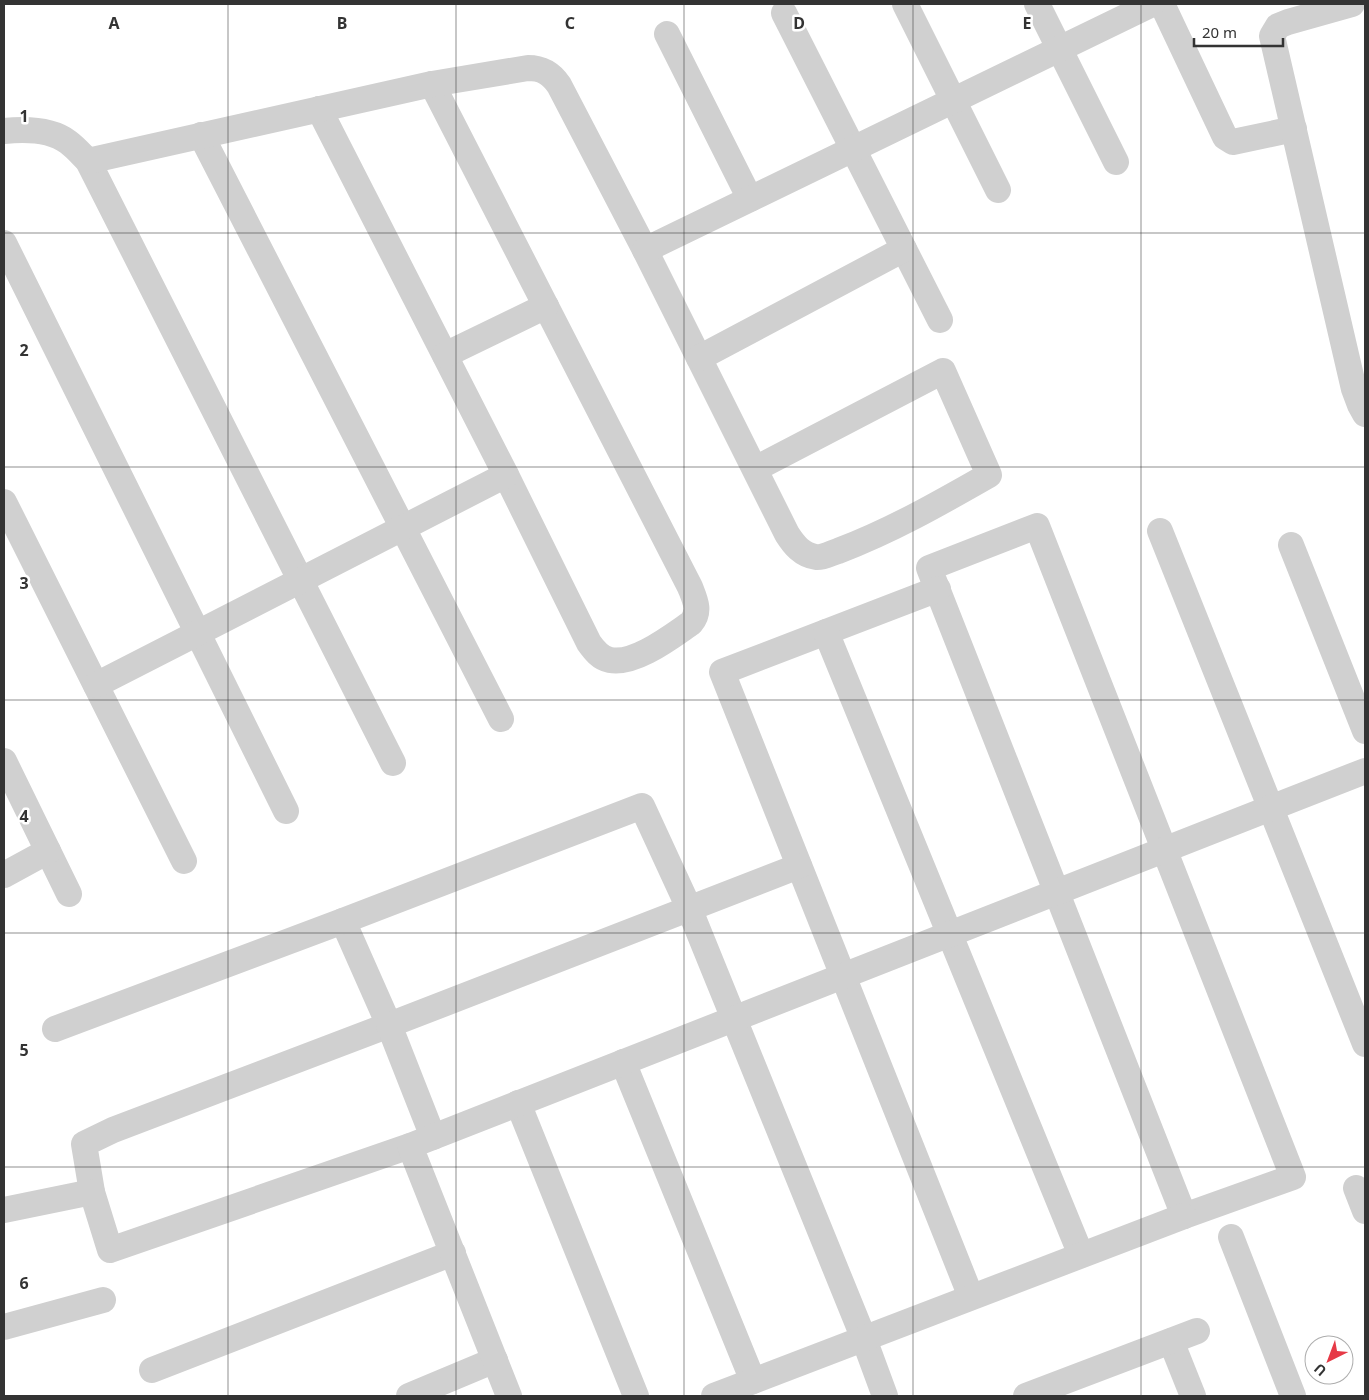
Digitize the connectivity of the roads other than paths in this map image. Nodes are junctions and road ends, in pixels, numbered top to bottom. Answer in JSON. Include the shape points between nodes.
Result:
{"nodes":[{"id":1,"x":905,"y":4,"type":"edge"},
{"id":2,"x":1037,"y":4,"type":"edge"},
{"id":3,"x":1152,"y":4,"type":"edge"},
{"id":4,"x":1162,"y":4,"type":"edge"},
{"id":5,"x":1352,"y":4,"type":"edge"},
{"id":6,"x":784,"y":13,"type":"dead end"},
{"id":7,"x":667,"y":34,"type":"dead end"},
{"id":8,"x":1059,"y":49,"type":"junction"},
{"id":9,"x":432,"y":84,"type":"junction"},
{"id":10,"x":954,"y":101,"type":"junction"},
{"id":11,"x":319,"y":109,"type":"junction"},
{"id":12,"x":1294,"y":129,"type":"junction"},
{"id":13,"x":4,"y":131,"type":"edge"},
{"id":14,"x":201,"y":135,"type":"junction"},
{"id":15,"x":853,"y":149,"type":"junction"},
{"id":16,"x":88,"y":161,"type":"junction"},
{"id":17,"x":1116,"y":162,"type":"dead end"},
{"id":18,"x":998,"y":190,"type":"dead end"},
{"id":19,"x":750,"y":199,"type":"junction"},
{"id":20,"x":4,"y":243,"type":"edge"},
{"id":21,"x":904,"y":249,"type":"junction"},
{"id":22,"x":645,"y":250,"type":"junction"},
{"id":23,"x":546,"y":306,"type":"junction"},
{"id":24,"x":940,"y":320,"type":"dead end"},
{"id":25,"x":444,"y":355,"type":"junction"},
{"id":26,"x":699,"y":358,"type":"junction"},
{"id":27,"x":1365,"y":414,"type":"edge"},
{"id":28,"x":755,"y":469,"type":"junction"},
{"id":29,"x":506,"y":475,"type":"junction"},
{"id":30,"x":4,"y":502,"type":"edge"},
{"id":31,"x":403,"y":528,"type":"junction"},
{"id":32,"x":1160,"y":531,"type":"dead end"},
{"id":33,"x":1291,"y":545,"type":"dead end"},
{"id":34,"x":300,"y":580,"type":"junction"},
{"id":35,"x":938,"y":588,"type":"junction"},
{"id":36,"x":826,"y":632,"type":"junction"},
{"id":37,"x":198,"y":633,"type":"junction"},
{"id":38,"x":96,"y":685,"type":"junction"},
{"id":39,"x":502,"y":719,"type":"dead end"},
{"id":40,"x":1365,"y":731,"type":"edge"},
{"id":41,"x":4,"y":761,"type":"edge"},
{"id":42,"x":393,"y":763,"type":"dead end"},
{"id":43,"x":1365,"y":771,"type":"edge"},
{"id":44,"x":1271,"y":808,"type":"junction"},
{"id":45,"x":286,"y":811,"type":"dead end"},
{"id":46,"x":1164,"y":850,"type":"junction"},
{"id":47,"x":48,"y":851,"type":"junction"},
{"id":48,"x":184,"y":861,"type":"dead end"},
{"id":49,"x":799,"y":866,"type":"junction"},
{"id":50,"x":4,"y":875,"type":"edge"},
{"id":51,"x":1056,"y":892,"type":"junction"},
{"id":52,"x":69,"y":894,"type":"dead end"},
{"id":53,"x":689,"y":908,"type":"junction"},
{"id":54,"x":343,"y":922,"type":"junction"},
{"id":55,"x":950,"y":934,"type":"junction"},
{"id":56,"x":843,"y":976,"type":"junction"},
{"id":57,"x":734,"y":1019,"type":"junction"},
{"id":58,"x":389,"y":1025,"type":"junction"},
{"id":59,"x":55,"y":1029,"type":"dead end"},
{"id":60,"x":1365,"y":1044,"type":"edge"},
{"id":61,"x":623,"y":1062,"type":"junction"},
{"id":62,"x":518,"y":1103,"type":"junction"},
{"id":63,"x":421,"y":1141,"type":"junction"},
{"id":64,"x":92,"y":1192,"type":"junction"},
{"id":65,"x":4,"y":1210,"type":"edge"},
{"id":66,"x":1184,"y":1216,"type":"junction"},
{"id":67,"x":1231,"y":1237,"type":"dead end"},
{"id":68,"x":453,"y":1253,"type":"junction"},
{"id":69,"x":1081,"y":1255,"type":"junction"},
{"id":70,"x":971,"y":1297,"type":"junction"},
{"id":71,"x":103,"y":1300,"type":"dead end"},
{"id":72,"x":4,"y":1327,"type":"edge"},
{"id":73,"x":1197,"y":1331,"type":"dead end"},
{"id":74,"x":864,"y":1339,"type":"junction"},
{"id":75,"x":1171,"y":1341,"type":"junction"},
{"id":76,"x":495,"y":1360,"type":"junction"},
{"id":77,"x":152,"y":1370,"type":"dead end"},
{"id":78,"x":753,"y":1381,"type":"junction"},
{"id":79,"x":409,"y":1396,"type":"edge"},
{"id":80,"x":510,"y":1396,"type":"edge"},
{"id":81,"x":636,"y":1396,"type":"edge"},
{"id":82,"x":714,"y":1396,"type":"edge"},
{"id":83,"x":885,"y":1396,"type":"edge"},
{"id":84,"x":1026,"y":1396,"type":"edge"},
{"id":85,"x":1193,"y":1396,"type":"edge"},
{"id":86,"x":1292,"y":1396,"type":"edge"}],
"edges":[{"from":1,"to":10,"type":"street"},
{"from":2,"to":8,"type":"street"},
{"from":3,"to":8,"type":"street"},
{"from":4,"to":12,"type":"street","via":[[1225,137],[1233,142]]},
{"from":5,"to":12,"type":"street","via":[[1288,22],[1278,26],[1273,33]]},
{"from":6,"to":15,"type":"street"},
{"from":7,"to":19,"type":"street"},
{"from":8,"to":10,"type":"street"},
{"from":8,"to":17,"type":"street"},
{"from":9,"to":11,"type":"street"},
{"from":9,"to":22,"type":"street","via":[[528,68],[548,73],[559,84]]},
{"from":9,"to":23,"type":"street"},
{"from":10,"to":15,"type":"street"},
{"from":10,"to":18,"type":"street"},
{"from":11,"to":14,"type":"street"},
{"from":11,"to":25,"type":"street"},
{"from":12,"to":27,"type":"street","via":[[1354,389]]},
{"from":13,"to":16,"type":"street","via":[[45,132],[66,141]]},
{"from":14,"to":16,"type":"street"},
{"from":14,"to":31,"type":"street"},
{"from":15,"to":19,"type":"street"},
{"from":15,"to":21,"type":"street"},
{"from":16,"to":34,"type":"street"},
{"from":19,"to":22,"type":"street"},
{"from":20,"to":37,"type":"street"},
{"from":21,"to":24,"type":"street"},
{"from":21,"to":26,"type":"street"},
{"from":22,"to":26,"type":"street"},
{"from":23,"to":25,"type":"street"},
{"from":23,"to":29,"type":"street","via":[[690,587],[697,612],[692,623],[647,651],[624,660],[610,660],[594,651]]},
{"from":25,"to":29,"type":"street"},
{"from":26,"to":28,"type":"street"},
{"from":28,"to":28,"type":"street","via":[[793,544],[809,556],[818,558],[892,528],[990,475],[943,371]]},
{"from":29,"to":31,"type":"street"},
{"from":30,"to":38,"type":"street"},
{"from":31,"to":34,"type":"street"},
{"from":31,"to":39,"type":"street"},
{"from":32,"to":44,"type":"street"},
{"from":33,"to":40,"type":"street"},
{"from":34,"to":37,"type":"street"},
{"from":34,"to":42,"type":"street"},
{"from":35,"to":36,"type":"street"},
{"from":35,"to":46,"type":"street","via":[[929,568],[1037,526]]},
{"from":35,"to":51,"type":"street"},
{"from":36,"to":49,"type":"street","via":[[722,672]]},
{"from":36,"to":55,"type":"street"},
{"from":37,"to":38,"type":"street"},
{"from":37,"to":45,"type":"street"},
{"from":38,"to":48,"type":"street"},
{"from":41,"to":47,"type":"street"},
{"from":43,"to":44,"type":"street"},
{"from":44,"to":46,"type":"street"},
{"from":44,"to":60,"type":"street"},
{"from":46,"to":51,"type":"street"},
{"from":46,"to":66,"type":"street","via":[[1293,1177]]},
{"from":47,"to":50,"type":"street"},
{"from":47,"to":52,"type":"street"},
{"from":49,"to":53,"type":"street"},
{"from":49,"to":56,"type":"street"},
{"from":51,"to":55,"type":"street"},
{"from":51,"to":66,"type":"street"},
{"from":53,"to":54,"type":"street","via":[[642,806]]},
{"from":53,"to":57,"type":"street"},
{"from":53,"to":58,"type":"street"},
{"from":54,"to":58,"type":"street"},
{"from":54,"to":59,"type":"street"},
{"from":55,"to":56,"type":"street"},
{"from":55,"to":69,"type":"street"},
{"from":56,"to":57,"type":"street"},
{"from":56,"to":70,"type":"street"},
{"from":57,"to":61,"type":"street"},
{"from":57,"to":74,"type":"street"},
{"from":58,"to":63,"type":"street"},
{"from":58,"to":64,"type":"street","via":[[113,1130],[84,1144]]},
{"from":61,"to":62,"type":"street"},
{"from":61,"to":78,"type":"street"},
{"from":62,"to":63,"type":"street"},
{"from":62,"to":81,"type":"street"},
{"from":63,"to":64,"type":"street","via":[[110,1250]]},
{"from":63,"to":68,"type":"street"},
{"from":64,"to":65,"type":"street"},
{"from":66,"to":69,"type":"street"},
{"from":67,"to":86,"type":"street"},
{"from":68,"to":76,"type":"street"},
{"from":68,"to":77,"type":"street"},
{"from":69,"to":70,"type":"street"},
{"from":70,"to":74,"type":"street"},
{"from":71,"to":72,"type":"street"},
{"from":73,"to":75,"type":"street"},
{"from":74,"to":78,"type":"street"},
{"from":74,"to":83,"type":"street"},
{"from":75,"to":84,"type":"street"},
{"from":75,"to":85,"type":"street"},
{"from":76,"to":79,"type":"street"},
{"from":76,"to":80,"type":"street"},
{"from":78,"to":82,"type":"street"}]}
